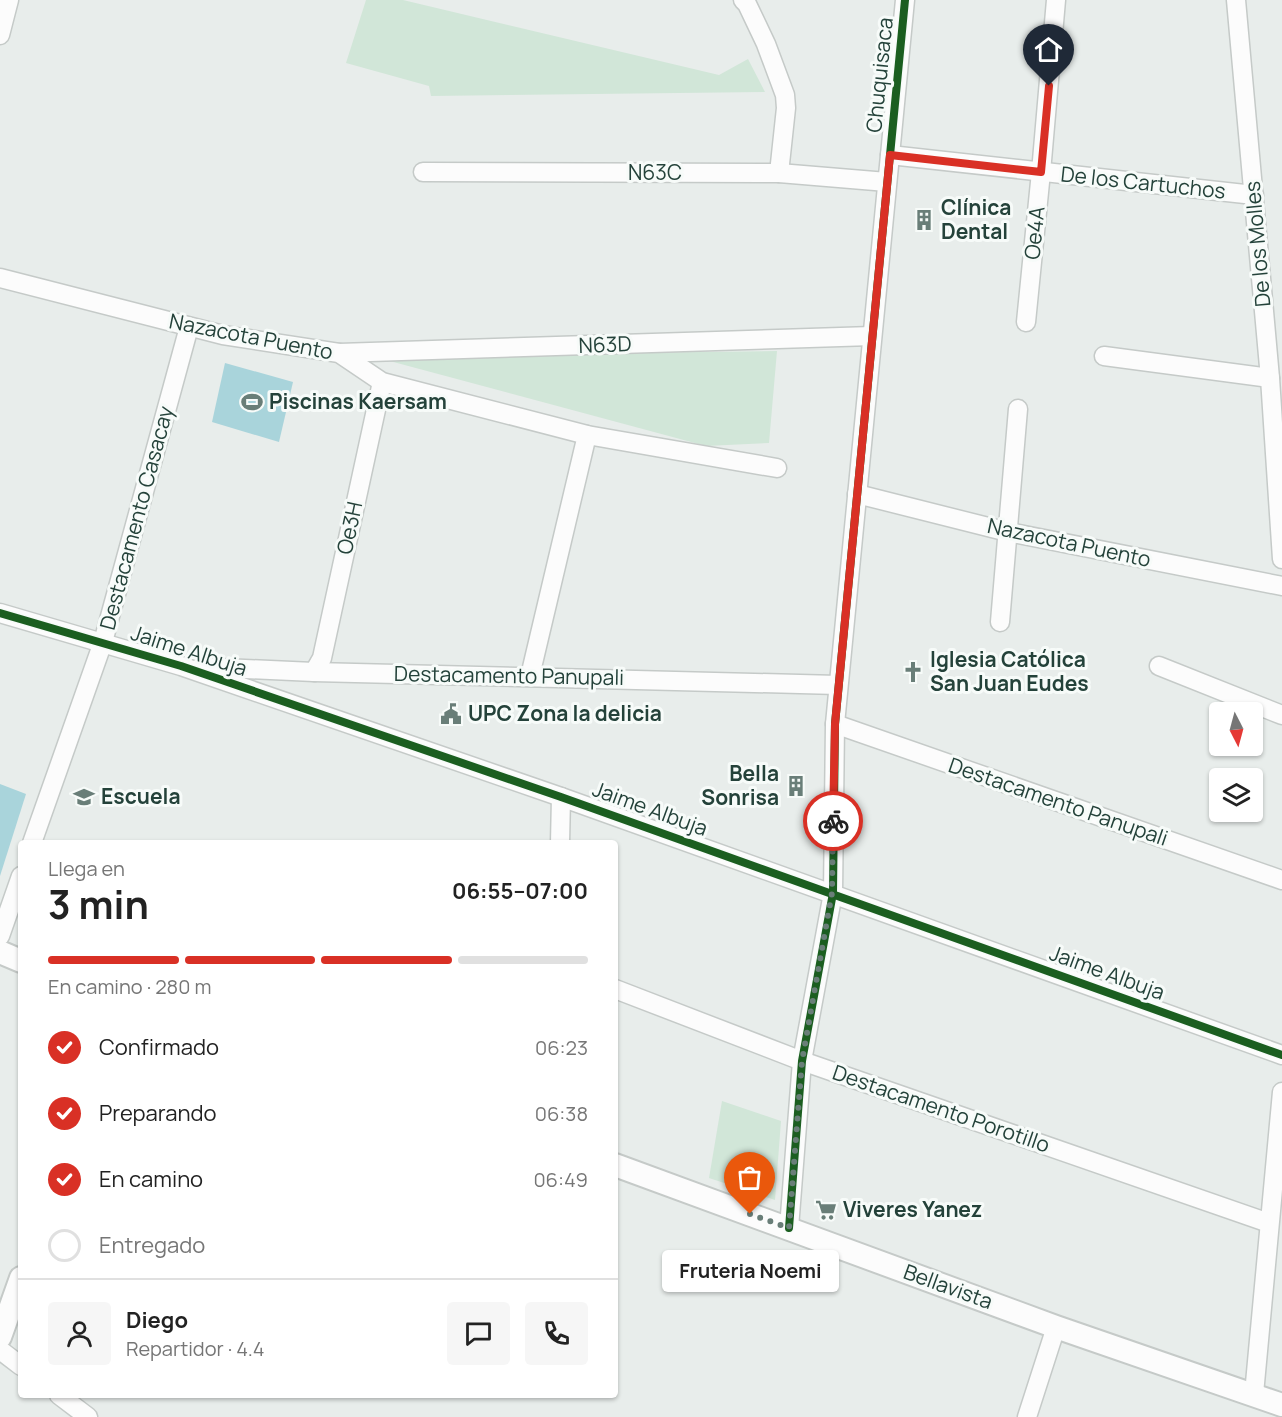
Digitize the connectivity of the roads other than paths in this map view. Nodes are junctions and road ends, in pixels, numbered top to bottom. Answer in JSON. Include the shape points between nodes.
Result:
{"nodes":[{"id":1,"x":9,"y":0,"type":"edge"},
{"id":2,"x":743,"y":0,"type":"edge"},
{"id":3,"x":905,"y":0,"type":"edge"},
{"id":4,"x":1056,"y":0,"type":"edge"},
{"id":5,"x":1236,"y":0,"type":"edge"},
{"id":6,"x":0,"y":35,"type":"edge"},
{"id":7,"x":890,"y":155,"type":"junction"},
{"id":8,"x":423,"y":172,"type":"dead end"},
{"id":9,"x":1041,"y":172,"type":"junction"},
{"id":10,"x":779,"y":173,"type":"junction"},
{"id":11,"x":887,"y":182,"type":"junction"},
{"id":12,"x":1254,"y":195,"type":"junction"},
{"id":13,"x":0,"y":278,"type":"edge"},
{"id":14,"x":1026,"y":322,"type":"dead end"},
{"id":15,"x":189,"y":327,"type":"junction"},
{"id":16,"x":872,"y":336,"type":"junction"},
{"id":17,"x":339,"y":353,"type":"junction"},
{"id":18,"x":1104,"y":356,"type":"dead end"},
{"id":19,"x":1270,"y":378,"type":"junction"},
{"id":20,"x":382,"y":382,"type":"junction"},
{"id":21,"x":1018,"y":409,"type":"dead end"},
{"id":22,"x":587,"y":435,"type":"junction"},
{"id":23,"x":777,"y":468,"type":"dead end"},
{"id":24,"x":857,"y":495,"type":"junction"},
{"id":25,"x":1008,"y":532,"type":"junction"},
{"id":26,"x":1282,"y":560,"type":"edge"},
{"id":27,"x":1282,"y":586,"type":"edge"},
{"id":28,"x":0,"y":613,"type":"edge"},
{"id":29,"x":1000,"y":622,"type":"dead end"},
{"id":30,"x":103,"y":642,"type":"junction"},
{"id":31,"x":181,"y":666,"type":"junction"},
{"id":32,"x":1159,"y":666,"type":"dead end"},
{"id":33,"x":314,"y":672,"type":"junction"},
{"id":34,"x":530,"y":676,"type":"junction"},
{"id":35,"x":838,"y":685,"type":"junction"},
{"id":36,"x":1282,"y":715,"type":"edge"},
{"id":37,"x":835,"y":724,"type":"junction"},
{"id":38,"x":561,"y":797,"type":"junction"},
{"id":39,"x":33,"y":840,"type":"edge"},
{"id":40,"x":560,"y":840,"type":"edge"},
{"id":41,"x":1282,"y":880,"type":"edge"},
{"id":42,"x":18,"y":885,"type":"edge"},
{"id":43,"x":832,"y":893,"type":"junction"},
{"id":44,"x":0,"y":936,"type":"edge"},
{"id":45,"x":0,"y":952,"type":"edge"},
{"id":46,"x":18,"y":960,"type":"edge"},
{"id":47,"x":618,"y":990,"type":"edge"},
{"id":48,"x":1282,"y":1055,"type":"edge"},
{"id":49,"x":802,"y":1061,"type":"junction"},
{"id":50,"x":1282,"y":1092,"type":"edge"},
{"id":51,"x":618,"y":1166,"type":"edge"},
{"id":52,"x":1269,"y":1223,"type":"junction"},
{"id":53,"x":789,"y":1228,"type":"junction"},
{"id":54,"x":18,"y":1284,"type":"edge"},
{"id":55,"x":5,"y":1312,"type":"edge"},
{"id":56,"x":1056,"y":1327,"type":"junction"},
{"id":57,"x":0,"y":1337,"type":"edge"},
{"id":58,"x":0,"y":1350,"type":"edge"},
{"id":59,"x":18,"y":1364,"type":"edge"},
{"id":60,"x":1254,"y":1394,"type":"junction"},
{"id":61,"x":63,"y":1398,"type":"edge"},
{"id":62,"x":1282,"y":1405,"type":"edge"},
{"id":63,"x":88,"y":1417,"type":"edge"},
{"id":64,"x":1027,"y":1417,"type":"edge"}],
"edges":[{"from":1,"to":6,"type":"street"},
{"from":2,"to":10,"type":"street","via":[[766,44],[785,95]]},
{"from":3,"to":7,"type":"street","name":"Chuquisaca"},
{"from":4,"to":9,"type":"street","name":"Oe4A"},
{"from":5,"to":12,"type":"street","name":"De los Molles"},
{"from":7,"to":9,"type":"street","name":"De los Cartuchos"},
{"from":7,"to":11,"type":"street","name":"Chuquisaca"},
{"from":8,"to":10,"type":"street","name":"N63C"},
{"from":9,"to":12,"type":"street","name":"De los Cartuchos"},
{"from":9,"to":14,"type":"street","name":"Oe4A"},
{"from":10,"to":11,"type":"street","name":"N63C"},
{"from":11,"to":16,"type":"street","name":"Chuquisaca"},
{"from":12,"to":19,"type":"street","name":"De los Molles"},
{"from":13,"to":15,"type":"street","name":"Nazacota Puento"},
{"from":15,"to":17,"type":"street","name":"Nazacota Puento"},
{"from":15,"to":30,"type":"street","name":"Destacamento Casacay"},
{"from":16,"to":17,"type":"street","name":"N63D"},
{"from":16,"to":24,"type":"street","name":"Chuquisaca"},
{"from":17,"to":20,"type":"street","name":"Nazacota Puento"},
{"from":18,"to":19,"type":"street"},
{"from":19,"to":26,"type":"street","name":"De los Molles"},
{"from":20,"to":22,"type":"street","name":"Nazacota Puento"},
{"from":20,"to":33,"type":"street","name":"Oe3H","via":[[322,658]]},
{"from":21,"to":25,"type":"street"},
{"from":22,"to":23,"type":"street","name":"Nazacota Puento"},
{"from":22,"to":34,"type":"street"},
{"from":24,"to":25,"type":"street","name":"Nazacota Puento"},
{"from":24,"to":35,"type":"street","name":"Chuquisaca"},
{"from":25,"to":27,"type":"street","name":"Nazacota Puento"},
{"from":25,"to":29,"type":"street"},
{"from":28,"to":30,"type":"street","name":"Jaime Albuja"},
{"from":30,"to":31,"type":"street","name":"Jaime Albuja"},
{"from":30,"to":39,"type":"street","name":"Destacamento Casacay"},
{"from":31,"to":33,"type":"street","name":"Destacamento Panupali"},
{"from":31,"to":38,"type":"street","name":"Jaime Albuja"},
{"from":32,"to":36,"type":"street"},
{"from":33,"to":34,"type":"street","name":"Destacamento Panupali"},
{"from":34,"to":35,"type":"street","name":"Destacamento Panupali"},
{"from":35,"to":37,"type":"street","name":"Chuquisaca"},
{"from":37,"to":41,"type":"street","name":"Destacamento Panupali"},
{"from":37,"to":43,"type":"street","name":"Chuquisaca"},
{"from":38,"to":40,"type":"street"},
{"from":38,"to":43,"type":"street","name":"Jaime Albuja"},
{"from":42,"to":44,"type":"street"},
{"from":43,"to":48,"type":"street","name":"Jaime Albuja"},
{"from":43,"to":49,"type":"street","name":"Chuquisaca"},
{"from":45,"to":46,"type":"street"},
{"from":47,"to":49,"type":"street","name":"Destacamento Porotillo"},
{"from":49,"to":52,"type":"street","name":"Destacamento Porotillo"},
{"from":49,"to":53,"type":"street","name":"Chuquisaca"},
{"from":50,"to":52,"type":"street"},
{"from":51,"to":53,"type":"street","name":"Bellavista"},
{"from":52,"to":60,"type":"street"},
{"from":53,"to":56,"type":"street","name":"Bellavista"},
{"from":54,"to":55,"type":"street"},
{"from":55,"to":57,"type":"street"},
{"from":56,"to":60,"type":"street","name":"Bellavista"},
{"from":56,"to":64,"type":"street"},
{"from":58,"to":59,"type":"street"},
{"from":60,"to":62,"type":"street","name":"Bellavista"},
{"from":61,"to":63,"type":"street"}]}
